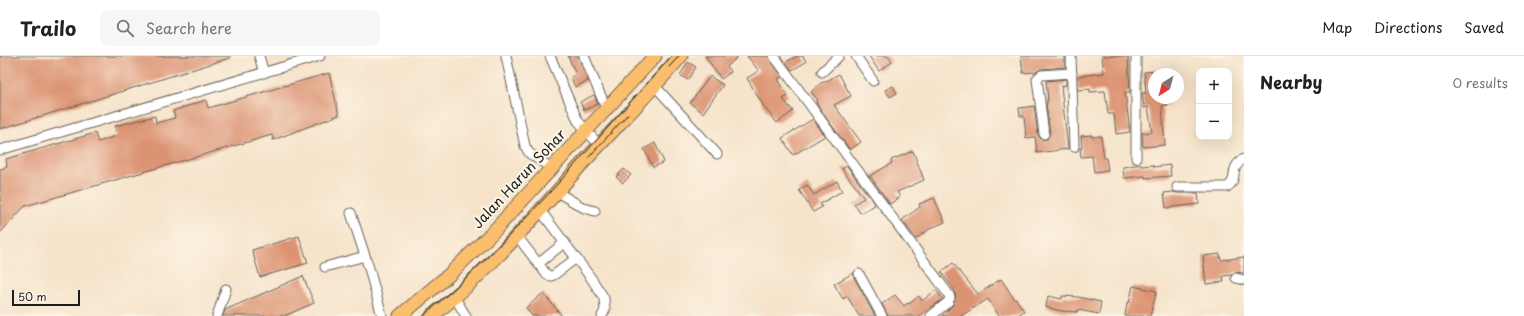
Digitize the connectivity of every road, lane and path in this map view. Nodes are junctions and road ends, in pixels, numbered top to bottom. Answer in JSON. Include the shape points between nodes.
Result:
{"nodes":[{"id":1,"x":259,"y":56,"type":"edge"},
{"id":2,"x":320,"y":56,"type":"edge"},
{"id":3,"x":506,"y":56,"type":"edge"},
{"id":4,"x":550,"y":56,"type":"edge"},
{"id":5,"x":584,"y":56,"type":"edge"},
{"id":6,"x":655,"y":56,"type":"edge"},
{"id":7,"x":681,"y":56,"type":"edge"},
{"id":8,"x":774,"y":56,"type":"edge"},
{"id":9,"x":839,"y":56,"type":"edge"},
{"id":10,"x":856,"y":56,"type":"edge"},
{"id":11,"x":1071,"y":56,"type":"edge"},
{"id":12,"x":1136,"y":56,"type":"edge"},
{"id":13,"x":822,"y":72,"type":"dead end"},
{"id":14,"x":264,"y":73,"type":"junction"},
{"id":15,"x":1072,"y":74,"type":"junction"},
{"id":16,"x":874,"y":80,"type":"dead end"},
{"id":17,"x":655,"y":86,"type":"junction"},
{"id":18,"x":606,"y":108,"type":"junction"},
{"id":19,"x":585,"y":131,"type":"junction"},
{"id":20,"x":1044,"y":134,"type":"dead end"},
{"id":21,"x":599,"y":145,"type":"junction"},
{"id":22,"x":1074,"y":148,"type":"dead end"},
{"id":23,"x":0,"y":150,"type":"edge"},
{"id":24,"x":717,"y":154,"type":"dead end"},
{"id":25,"x":1136,"y":158,"type":"dead end"},
{"id":26,"x":1244,"y":159,"type":"edge"},
{"id":27,"x":551,"y":168,"type":"junction"},
{"id":28,"x":1177,"y":188,"type":"dead end"},
{"id":29,"x":557,"y":192,"type":"junction"},
{"id":30,"x":540,"y":210,"type":"junction"},
{"id":31,"x":595,"y":211,"type":"dead end"},
{"id":32,"x":351,"y":213,"type":"dead end"},
{"id":33,"x":517,"y":236,"type":"junction"},
{"id":34,"x":564,"y":243,"type":"junction"},
{"id":35,"x":365,"y":256,"type":"junction"},
{"id":36,"x":575,"y":258,"type":"junction"},
{"id":37,"x":538,"y":264,"type":"junction"},
{"id":38,"x":325,"y":267,"type":"dead end"},
{"id":39,"x":859,"y":274,"type":"dead end"},
{"id":40,"x":226,"y":289,"type":"dead end"},
{"id":41,"x":455,"y":298,"type":"junction"},
{"id":42,"x":218,"y":316,"type":"edge"},
{"id":43,"x":382,"y":316,"type":"edge"},
{"id":44,"x":400,"y":316,"type":"edge"},
{"id":45,"x":432,"y":316,"type":"edge"},
{"id":46,"x":466,"y":316,"type":"edge"},
{"id":47,"x":602,"y":316,"type":"edge"},
{"id":48,"x":882,"y":316,"type":"edge"},
{"id":49,"x":931,"y":316,"type":"edge"}],
"edges":[{"from":1,"to":14,"type":"street"},
{"from":2,"to":14,"type":"street"},
{"from":3,"to":27,"type":"street","via":[[525,146],[529,153]]},
{"from":4,"to":19,"type":"street","via":[[578,121]]},
{"from":5,"to":18,"type":"street"},
{"from":6,"to":18,"type":"highway","name":"Jalan Harun Sohar"},
{"from":7,"to":17,"type":"highway"},
{"from":8,"to":49,"type":"street","via":[[949,295],[948,302]]},
{"from":9,"to":13,"type":"street"},
{"from":10,"to":16,"type":"street"},
{"from":11,"to":15,"type":"street"},
{"from":12,"to":25,"type":"street"},
{"from":14,"to":23,"type":"street"},
{"from":15,"to":20,"type":"street","via":[[1041,75],[1037,79]]},
{"from":15,"to":22,"type":"street"},
{"from":17,"to":21,"type":"highway"},
{"from":17,"to":24,"type":"street"},
{"from":18,"to":19,"type":"highway","name":"Jalan Harun Sohar"},
{"from":19,"to":21,"type":"street"},
{"from":19,"to":27,"type":"highway","name":"Jalan Harun Sohar"},
{"from":21,"to":29,"type":"highway"},
{"from":26,"to":28,"type":"street","via":[[1236,165],[1232,183],[1227,187]]},
{"from":27,"to":44,"type":"highway","name":"Jalan Harun Sohar","via":[[494,231],[450,274]]},
{"from":29,"to":30,"type":"highway"},
{"from":29,"to":31,"type":"street","via":[[584,208]]},
{"from":30,"to":33,"type":"highway"},
{"from":30,"to":34,"type":"street"},
{"from":32,"to":35,"type":"street"},
{"from":33,"to":37,"type":"street"},
{"from":33,"to":41,"type":"highway"},
{"from":34,"to":36,"type":"street"},
{"from":34,"to":37,"type":"street"},
{"from":35,"to":38,"type":"street"},
{"from":35,"to":43,"type":"street"},
{"from":36,"to":37,"type":"street","via":[[551,276]]},
{"from":36,"to":47,"type":"street","via":[[604,298],[605,310]]},
{"from":39,"to":48,"type":"street"},
{"from":40,"to":42,"type":"street"},
{"from":41,"to":45,"type":"highway"},
{"from":41,"to":46,"type":"street"}]}
